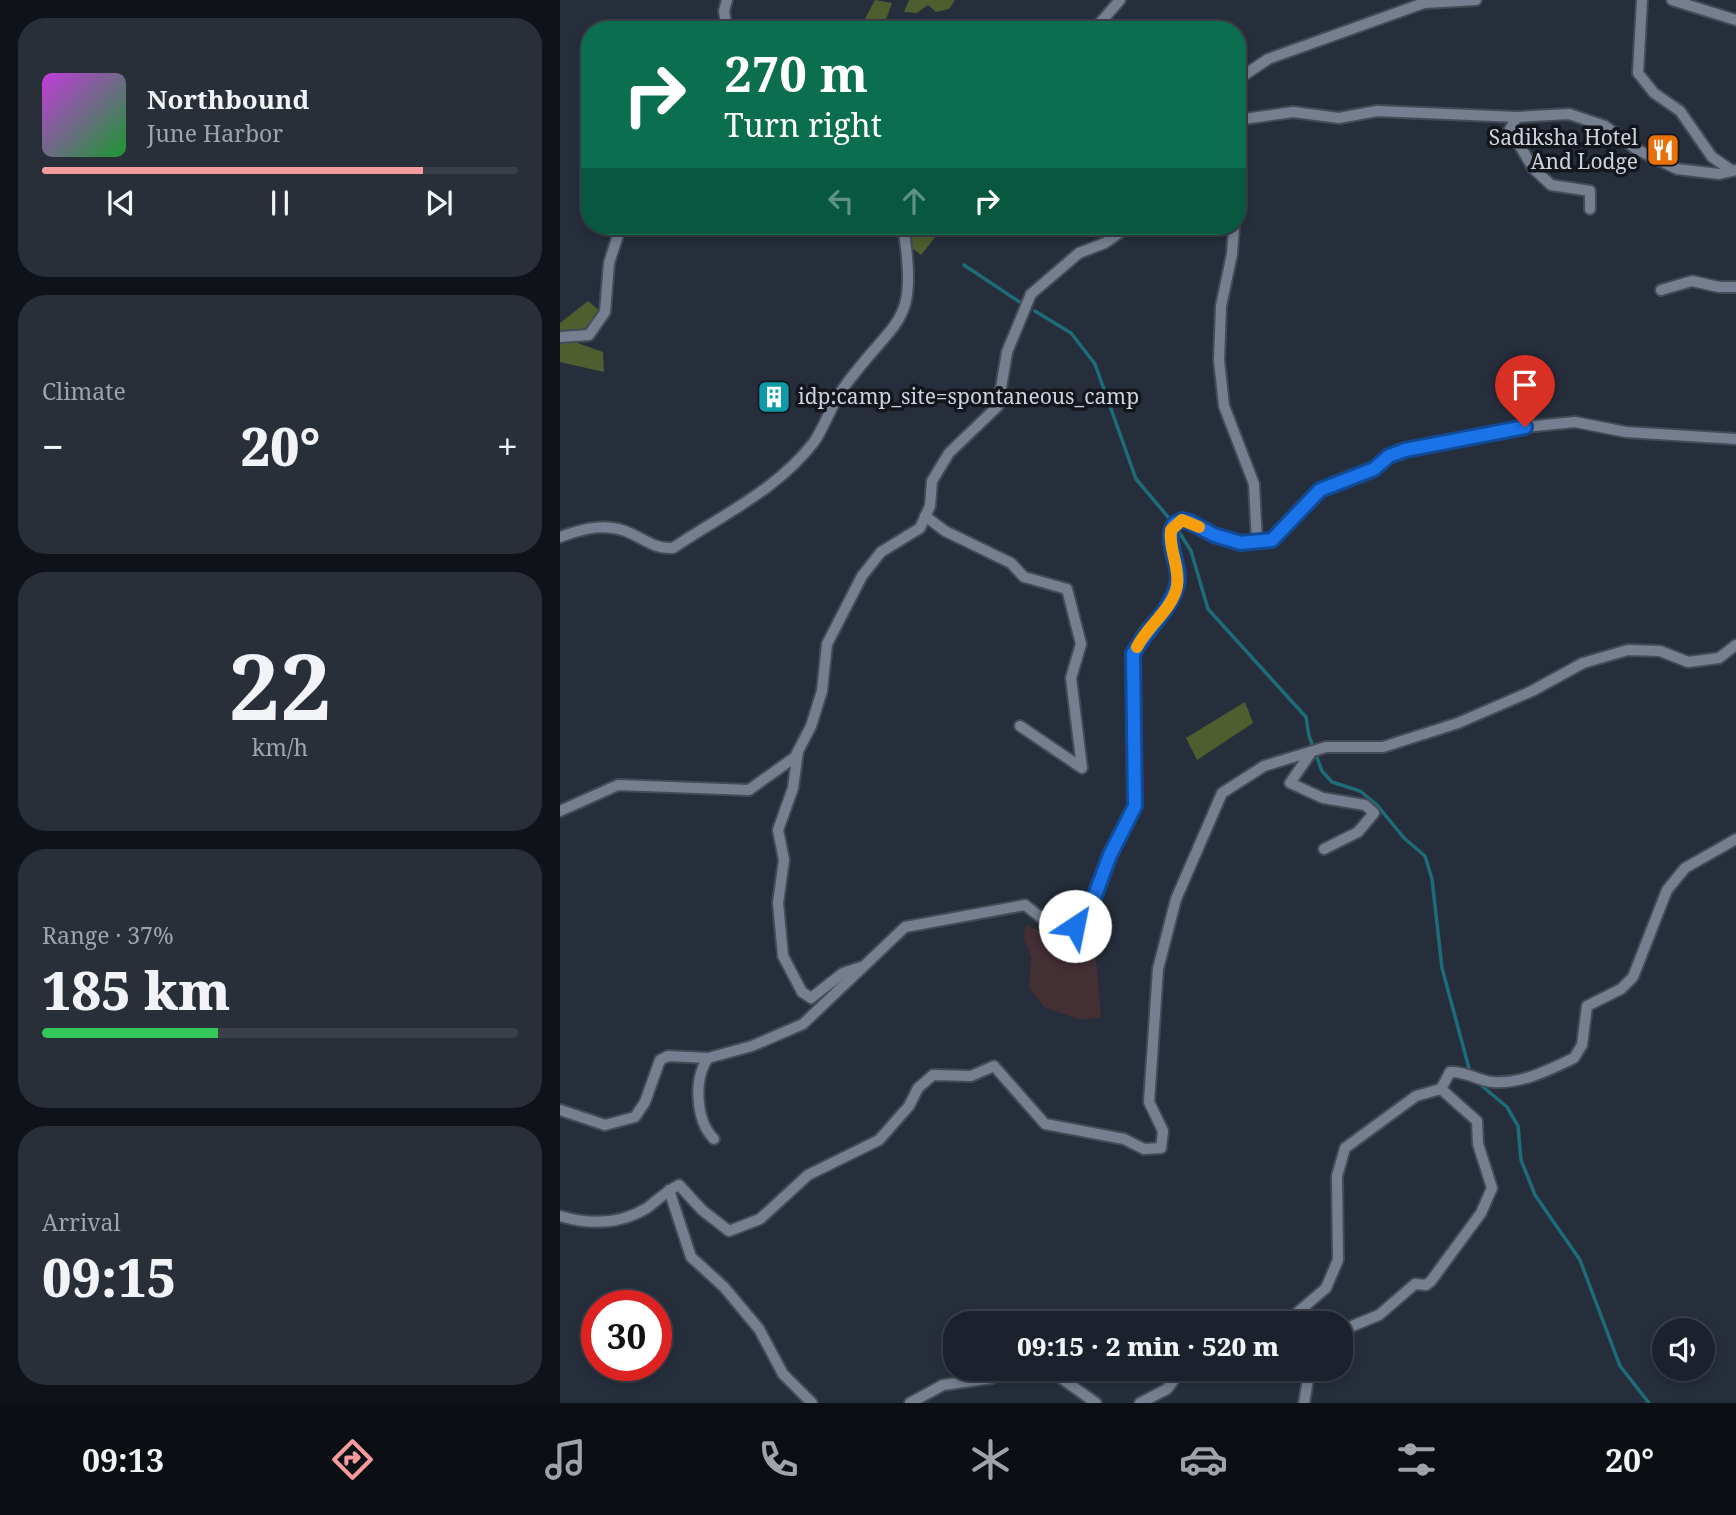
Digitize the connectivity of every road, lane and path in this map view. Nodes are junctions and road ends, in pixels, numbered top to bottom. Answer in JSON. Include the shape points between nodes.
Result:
{"nodes":[{"id":1,"x":727,"y":0,"type":"edge"},
{"id":2,"x":1120,"y":0,"type":"edge"},
{"id":3,"x":1476,"y":0,"type":"edge"},
{"id":4,"x":1642,"y":0,"type":"edge"},
{"id":5,"x":1672,"y":0,"type":"edge"},
{"id":6,"x":1736,"y":20,"type":"edge"},
{"id":7,"x":726,"y":21,"type":"edge"},
{"id":8,"x":1102,"y":21,"type":"edge"},
{"id":9,"x":1246,"y":74,"type":"edge"},
{"id":10,"x":1517,"y":117,"type":"junction"},
{"id":11,"x":1246,"y":119,"type":"edge"},
{"id":12,"x":1734,"y":171,"type":"edge"},
{"id":13,"x":1590,"y":209,"type":"dead end"},
{"id":14,"x":618,"y":235,"type":"edge"},
{"id":15,"x":904,"y":235,"type":"edge"},
{"id":16,"x":1116,"y":235,"type":"edge"},
{"id":17,"x":1233,"y":235,"type":"edge"},
{"id":18,"x":1736,"y":286,"type":"edge"},
{"id":19,"x":1661,"y":290,"type":"dead end"},
{"id":20,"x":560,"y":337,"type":"edge"},
{"id":21,"x":1736,"y":439,"type":"edge"},
{"id":22,"x":925,"y":516,"type":"junction"},
{"id":23,"x":560,"y":537,"type":"edge"},
{"id":24,"x":1257,"y":543,"type":"junction"},
{"id":25,"x":1736,"y":645,"type":"edge"},
{"id":26,"x":1020,"y":726,"type":"dead end"},
{"id":27,"x":798,"y":751,"type":"junction"},
{"id":28,"x":1310,"y":754,"type":"junction"},
{"id":29,"x":560,"y":811,"type":"edge"},
{"id":30,"x":1736,"y":839,"type":"edge"},
{"id":31,"x":1324,"y":849,"type":"dead end"},
{"id":32,"x":863,"y":966,"type":"junction"},
{"id":33,"x":708,"y":1058,"type":"junction"},
{"id":34,"x":1441,"y":1089,"type":"junction"},
{"id":35,"x":560,"y":1110,"type":"edge"},
{"id":36,"x":714,"y":1139,"type":"dead end"},
{"id":37,"x":669,"y":1190,"type":"junction"},
{"id":38,"x":560,"y":1216,"type":"edge"},
{"id":39,"x":1299,"y":1311,"type":"edge"},
{"id":40,"x":1353,"y":1326,"type":"edge"},
{"id":41,"x":971,"y":1381,"type":"edge"},
{"id":42,"x":1065,"y":1381,"type":"edge"},
{"id":43,"x":1173,"y":1381,"type":"edge"},
{"id":44,"x":1308,"y":1381,"type":"edge"},
{"id":45,"x":812,"y":1403,"type":"edge"},
{"id":46,"x":911,"y":1403,"type":"edge"},
{"id":47,"x":1096,"y":1403,"type":"edge"},
{"id":48,"x":1140,"y":1403,"type":"edge"},
{"id":49,"x":1304,"y":1403,"type":"edge"}],
"edges":[{"from":1,"to":7,"type":"street"},
{"from":2,"to":8,"type":"street"},
{"from":3,"to":9,"type":"street","via":[[1424,4],[1268,60]]},
{"from":4,"to":12,"type":"street","via":[[1637,73],[1644,84],[1680,111],[1712,157]]},
{"from":5,"to":6,"type":"street"},
{"from":10,"to":11,"type":"street","via":[[1377,111],[1339,118],[1293,112]]},
{"from":10,"to":12,"type":"street","via":[[1569,114],[1605,127],[1676,169]]},
{"from":10,"to":13,"type":"street","via":[[1510,130],[1533,169],[1551,185],[1590,191]]},
{"from":14,"to":20,"type":"street","via":[[609,263],[605,312],[589,335]]},
{"from":15,"to":23,"type":"street","via":[[910,286],[899,323],[842,390],[814,441],[760,494],[673,548],[659,549],[610,526]]},
{"from":16,"to":22,"type":"street","via":[[1079,253],[1031,294],[1007,352],[998,406],[949,453],[932,481]]},
{"from":17,"to":24,"type":"street","via":[[1221,306],[1219,360],[1224,406],[1254,484]]},
{"from":18,"to":19,"type":"street","via":[[1692,281]]},
{"from":21,"to":24,"type":"street","via":[[1626,432],[1574,422],[1405,450],[1374,469],[1320,490],[1272,540]]},
{"from":22,"to":26,"type":"street","via":[[1011,563],[1024,577],[1067,589],[1081,645],[1071,678],[1082,768]]},
{"from":22,"to":27,"type":"street","via":[[920,528],[881,552],[862,576],[827,644],[822,691]]},
{"from":24,"to":32,"type":"street","via":[[1241,543],[1182,520],[1171,530],[1177,587],[1133,654],[1135,806],[1088,914],[1075,926],[1048,923],[1025,905],[905,927]]},
{"from":25,"to":28,"type":"street","via":[[1719,657],[1688,662],[1660,651],[1628,650],[1583,663],[1495,707],[1396,743],[1325,747]]},
{"from":27,"to":29,"type":"street","via":[[749,790],[618,785]]},
{"from":27,"to":32,"type":"street","via":[[793,788],[778,830],[784,860],[778,903],[783,956],[811,998],[843,973]]},
{"from":28,"to":31,"type":"street","via":[[1290,783],[1323,797],[1365,805],[1374,813],[1358,832]]},
{"from":28,"to":37,"type":"street","via":[[1264,766],[1222,793],[1176,899],[1158,969],[1149,1082],[1149,1102],[1163,1131],[1161,1148],[1144,1149],[1124,1139],[1045,1124],[994,1066],[971,1076],[933,1075],[878,1140],[808,1175],[760,1219],[729,1231],[679,1185]]},
{"from":30,"to":34,"type":"street","via":[[1685,868],[1667,890],[1633,977],[1621,989],[1587,1006],[1581,1045],[1574,1058],[1519,1080],[1491,1082],[1463,1071],[1450,1072]]},
{"from":32,"to":33,"type":"street","via":[[803,1024],[752,1046]]},
{"from":33,"to":35,"type":"street","via":[[668,1056],[660,1060],[645,1102],[635,1117],[620,1123],[605,1125]]},
{"from":33,"to":36,"type":"street","via":[[701,1068],[699,1098],[704,1128]]},
{"from":34,"to":39,"type":"street","via":[[1416,1096],[1345,1148],[1338,1176],[1338,1260],[1326,1288]]},
{"from":34,"to":40,"type":"street","via":[[1477,1121],[1478,1144],[1492,1188],[1482,1213],[1431,1281],[1415,1284],[1379,1315]]},
{"from":37,"to":38,"type":"street","via":[[646,1209],[616,1220],[586,1224]]},
{"from":37,"to":45,"type":"street","via":[[691,1258],[724,1287],[759,1329],[783,1374]]},
{"from":41,"to":46,"type":"street","via":[[943,1385]]},
{"from":42,"to":47,"type":"street"},
{"from":43,"to":48,"type":"street"},
{"from":44,"to":49,"type":"street"}]}
